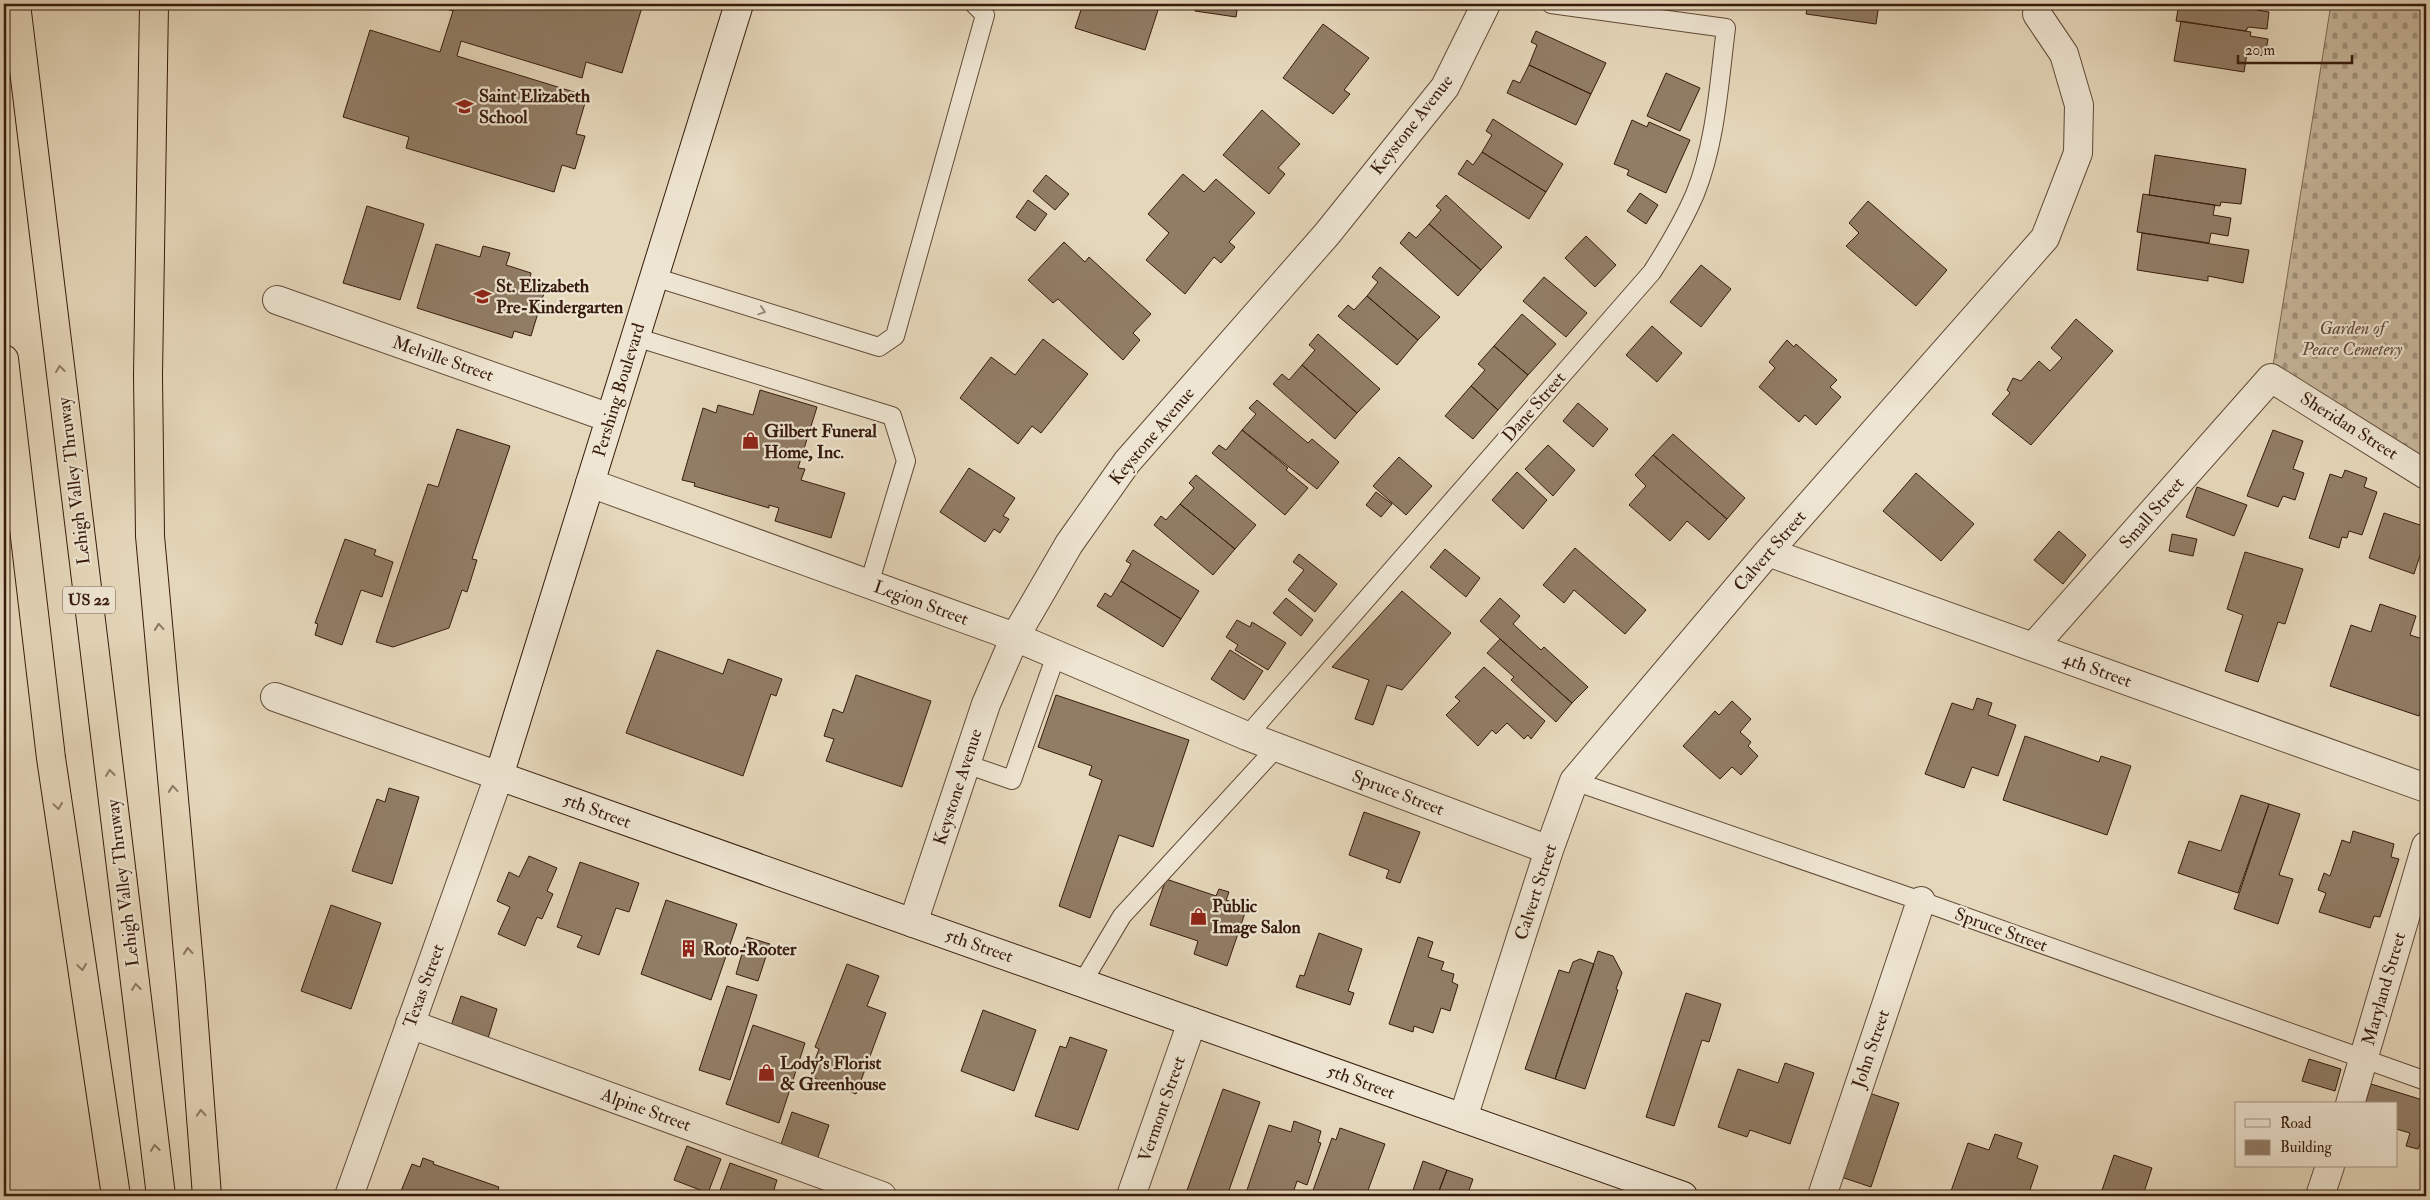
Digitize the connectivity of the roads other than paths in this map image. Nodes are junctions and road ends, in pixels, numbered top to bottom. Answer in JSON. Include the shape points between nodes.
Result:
{"nodes":[{"id":1,"x":16,"y":4,"type":"edge"},
{"id":2,"x":154,"y":4,"type":"edge"},
{"id":3,"x":739,"y":4,"type":"edge"},
{"id":4,"x":974,"y":4,"type":"edge"},
{"id":5,"x":1486,"y":4,"type":"edge"},
{"id":6,"x":1551,"y":4,"type":"edge"},
{"id":7,"x":2037,"y":14,"type":"dead end"},
{"id":8,"x":654,"y":277,"type":"junction"},
{"id":9,"x":276,"y":300,"type":"dead end"},
{"id":10,"x":635,"y":337,"type":"junction"},
{"id":11,"x":4,"y":359,"type":"edge"},
{"id":12,"x":2271,"y":378,"type":"joint"},
{"id":13,"x":610,"y":418,"type":"junction"},
{"id":14,"x":4,"y":462,"type":"edge"},
{"id":15,"x":2426,"y":475,"type":"edge"},
{"id":16,"x":590,"y":483,"type":"junction"},
{"id":17,"x":1768,"y":552,"type":"junction"},
{"id":18,"x":869,"y":584,"type":"junction"},
{"id":19,"x":1015,"y":637,"type":"junction"},
{"id":20,"x":2033,"y":647,"type":"junction"},
{"id":21,"x":1056,"y":655,"type":"junction"},
{"id":22,"x":275,"y":697,"type":"dead end"},
{"id":23,"x":1247,"y":736,"type":"junction"},
{"id":24,"x":1276,"y":747,"type":"junction"},
{"id":25,"x":51,"y":758,"type":"junction"},
{"id":26,"x":966,"y":764,"type":"junction"},
{"id":27,"x":499,"y":776,"type":"junction"},
{"id":28,"x":1574,"y":782,"type":"junction"},
{"id":29,"x":2426,"y":788,"type":"edge"},
{"id":30,"x":2426,"y":846,"type":"edge"},
{"id":31,"x":1550,"y":850,"type":"junction"},
{"id":32,"x":1921,"y":901,"type":"junction"},
{"id":33,"x":913,"y":923,"type":"junction"},
{"id":34,"x":1082,"y":983,"type":"junction"},
{"id":35,"x":1192,"y":1022,"type":"junction"},
{"id":36,"x":410,"y":1024,"type":"junction"},
{"id":37,"x":2364,"y":1060,"type":"junction"},
{"id":38,"x":2426,"y":1081,"type":"edge"},
{"id":39,"x":2351,"y":1102,"type":"edge"},
{"id":40,"x":1463,"y":1118,"type":"junction"},
{"id":41,"x":2329,"y":1168,"type":"edge"},
{"id":42,"x":116,"y":1196,"type":"edge"},
{"id":43,"x":161,"y":1196,"type":"edge"},
{"id":44,"x":208,"y":1196,"type":"edge"},
{"id":45,"x":349,"y":1196,"type":"edge"},
{"id":46,"x":882,"y":1196,"type":"edge"},
{"id":47,"x":1131,"y":1196,"type":"edge"},
{"id":48,"x":1683,"y":1196,"type":"edge"},
{"id":49,"x":1822,"y":1196,"type":"edge"},
{"id":50,"x":2320,"y":1196,"type":"edge"}],
"edges":[{"from":43,"to":1,"type":"highway","name":"Lehigh Valley Thruway","number":"US 22","one_way":true},
{"from":44,"to":2,"type":"highway","one_way":true,"via":[[150,536],[148,375]]},
{"from":3,"to":8,"type":"street","name":"Pershing Boulevard"},
{"from":8,"to":4,"type":"lane","one_way":true,"via":[[879,347],[895,336],[985,15]]},
{"from":5,"to":19,"type":"street","name":"Keystone Avenue","via":[[1445,87],[1327,234],[1127,462],[1069,544]]},
{"from":6,"to":23,"type":"lane","name":"Dane Street","via":[[1726,28],[1708,151],[1695,193],[1676,234],[1652,272]]},
{"from":7,"to":17,"type":"street","name":"Calvert Street","via":[[2064,54],[2079,105],[2078,153],[2045,238]]},
{"from":8,"to":10,"type":"street","name":"Pershing Boulevard"},
{"from":9,"to":13,"type":"street","name":"Melville Street"},
{"from":10,"to":13,"type":"street","name":"Pershing Boulevard"},
{"from":10,"to":18,"type":"lane","via":[[892,416],[906,461]]},
{"from":11,"to":25,"type":"highway"},
{"from":12,"to":15,"type":"street","name":"Sheridan Street"},
{"from":12,"to":20,"type":"street","name":"Small Street"},
{"from":13,"to":16,"type":"street","name":"Pershing Boulevard"},
{"from":14,"to":25,"type":"highway"},
{"from":16,"to":18,"type":"street","name":"Legion Street"},
{"from":16,"to":27,"type":"street","name":"Pershing Boulevard"},
{"from":17,"to":20,"type":"street","name":"4th Street"},
{"from":17,"to":28,"type":"street","name":"Calvert Street"},
{"from":18,"to":19,"type":"street","name":"Legion Street"},
{"from":19,"to":21,"type":"street","name":"Legion Street"},
{"from":19,"to":26,"type":"street","name":"Keystone Avenue","via":[[986,704]]},
{"from":20,"to":29,"type":"street","name":"4th Street"},
{"from":21,"to":23,"type":"street","name":"Legion Street"},
{"from":21,"to":26,"type":"lane","via":[[1012,780]]},
{"from":22,"to":27,"type":"street","name":"5th Street"},
{"from":23,"to":24,"type":"street","name":"Spruce Street"},
{"from":24,"to":31,"type":"street","name":"Spruce Street"},
{"from":24,"to":34,"type":"lane","via":[[1122,916]]},
{"from":25,"to":42,"type":"highway","one_way":true},
{"from":26,"to":33,"type":"street","name":"Keystone Avenue"},
{"from":27,"to":33,"type":"street","name":"5th Street"},
{"from":27,"to":36,"type":"street","name":"Texas Street"},
{"from":28,"to":31,"type":"street","name":"Calvert Street"},
{"from":28,"to":32,"type":"lane","name":"Spruce Street"},
{"from":30,"to":37,"type":"street","name":"Maryland Street"},
{"from":31,"to":40,"type":"street","name":"Calvert Street"},
{"from":32,"to":37,"type":"lane","name":"Spruce Street"},
{"from":32,"to":49,"type":"street","name":"John Street"},
{"from":33,"to":34,"type":"street","name":"5th Street"},
{"from":34,"to":35,"type":"street","name":"5th Street"},
{"from":35,"to":40,"type":"street","name":"5th Street"},
{"from":35,"to":47,"type":"street","name":"Vermont Street"},
{"from":36,"to":45,"type":"street","name":"Texas Street"},
{"from":36,"to":46,"type":"street","name":"Alpine Street"},
{"from":37,"to":38,"type":"lane","name":"Spruce Street"},
{"from":37,"to":39,"type":"street","name":"Maryland Street"},
{"from":40,"to":48,"type":"street","name":"5th Street"},
{"from":41,"to":50,"type":"street"}]}
